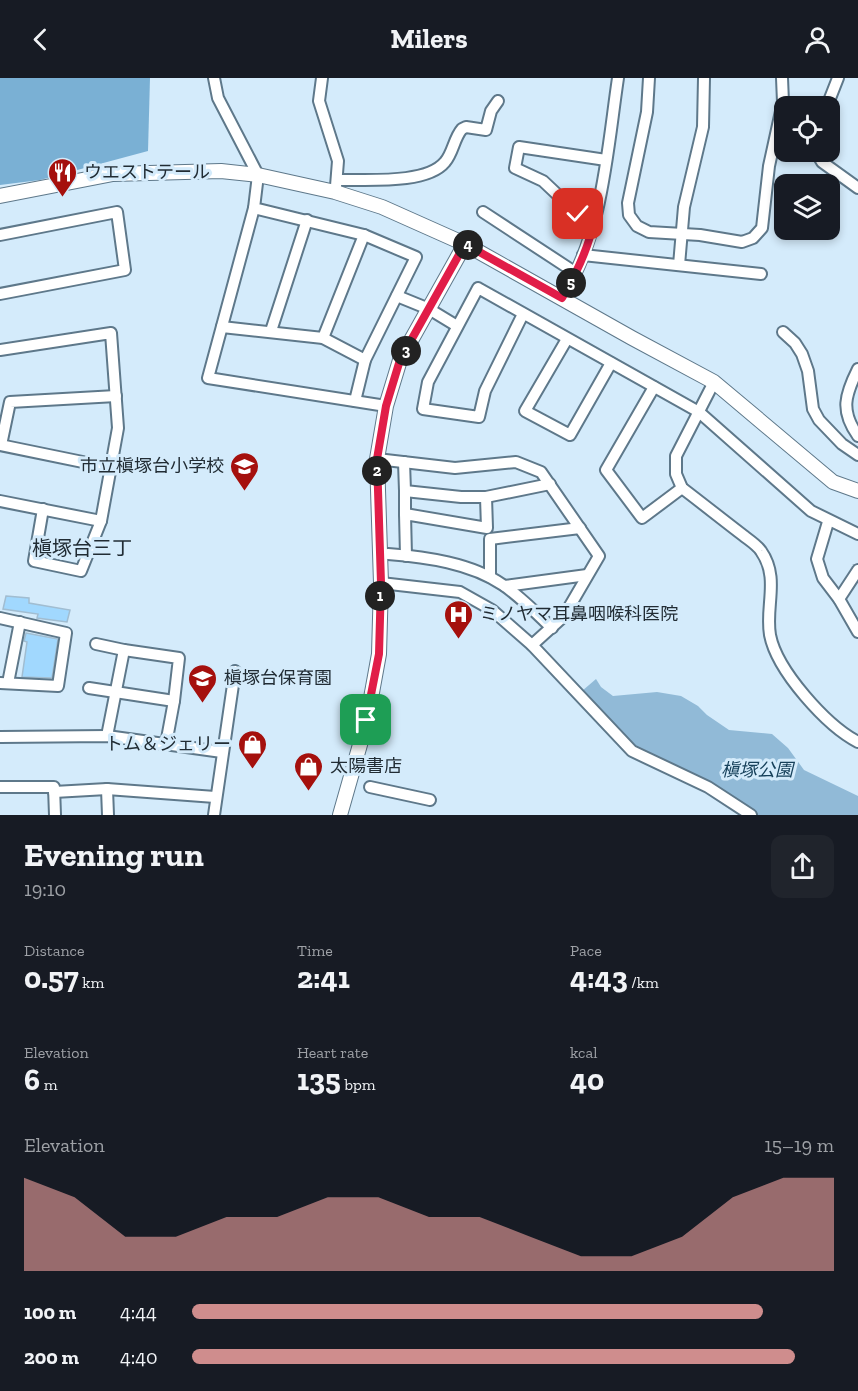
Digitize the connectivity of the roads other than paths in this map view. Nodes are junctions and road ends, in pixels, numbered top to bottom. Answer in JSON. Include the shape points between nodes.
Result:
{"nodes":[{"id":1,"x":214,"y":78,"type":"edge"},
{"id":2,"x":322,"y":78,"type":"edge"},
{"id":3,"x":618,"y":78,"type":"edge"},
{"id":4,"x":649,"y":78,"type":"edge"},
{"id":5,"x":704,"y":78,"type":"edge"},
{"id":6,"x":782,"y":78,"type":"edge"},
{"id":7,"x":838,"y":78,"type":"edge"},
{"id":8,"x":831,"y":96,"type":"edge"},
{"id":9,"x":498,"y":102,"type":"dead end"},
{"id":10,"x":606,"y":160,"type":"junction"},
{"id":11,"x":822,"y":162,"type":"edge"},
{"id":12,"x":258,"y":176,"type":"junction"},
{"id":13,"x":336,"y":186,"type":"junction"},
{"id":14,"x":858,"y":188,"type":"edge"},
{"id":15,"x":0,"y":196,"type":"edge"},
{"id":16,"x":254,"y":208,"type":"junction"},
{"id":17,"x":483,"y":212,"type":"dead end"},
{"id":18,"x":595,"y":218,"type":"junction"},
{"id":19,"x":307,"y":220,"type":"junction"},
{"id":20,"x":681,"y":234,"type":"junction"},
{"id":21,"x":0,"y":235,"type":"edge"},
{"id":22,"x":364,"y":235,"type":"junction"},
{"id":23,"x":465,"y":244,"type":"junction"},
{"id":24,"x":583,"y":255,"type":"junction"},
{"id":25,"x":679,"y":264,"type":"junction"},
{"id":26,"x":576,"y":273,"type":"junction"},
{"id":27,"x":761,"y":274,"type":"dead end"},
{"id":28,"x":0,"y":294,"type":"edge"},
{"id":29,"x":397,"y":296,"type":"junction"},
{"id":30,"x":562,"y":298,"type":"junction"},
{"id":31,"x":429,"y":309,"type":"junction"},
{"id":32,"x":523,"y":314,"type":"junction"},
{"id":33,"x":457,"y":326,"type":"junction"},
{"id":34,"x":222,"y":327,"type":"junction"},
{"id":35,"x":272,"y":332,"type":"junction"},
{"id":36,"x":783,"y":332,"type":"dead end"},
{"id":37,"x":323,"y":338,"type":"junction"},
{"id":38,"x":567,"y":339,"type":"junction"},
{"id":39,"x":0,"y":350,"type":"edge"},
{"id":40,"x":365,"y":360,"type":"junction"},
{"id":41,"x":611,"y":363,"type":"junction"},
{"id":42,"x":858,"y":369,"type":"edge"},
{"id":43,"x":714,"y":382,"type":"junction"},
{"id":44,"x":654,"y":387,"type":"junction"},
{"id":45,"x":116,"y":396,"type":"junction"},
{"id":46,"x":355,"y":401,"type":"junction"},
{"id":47,"x":386,"y":406,"type":"junction"},
{"id":48,"x":699,"y":412,"type":"junction"},
{"id":49,"x":858,"y":436,"type":"edge"},
{"id":50,"x":1,"y":445,"type":"edge"},
{"id":51,"x":858,"y":455,"type":"edge"},
{"id":52,"x":377,"y":459,"type":"junction"},
{"id":53,"x":404,"y":462,"type":"junction"},
{"id":54,"x":112,"y":468,"type":"junction"},
{"id":55,"x":550,"y":484,"type":"junction"},
{"id":56,"x":682,"y":488,"type":"junction"},
{"id":57,"x":405,"y":491,"type":"junction"},
{"id":58,"x":858,"y":491,"type":"edge"},
{"id":59,"x":486,"y":497,"type":"junction"},
{"id":60,"x":0,"y":501,"type":"edge"},
{"id":61,"x":43,"y":510,"type":"junction"},
{"id":62,"x":405,"y":514,"type":"junction"},
{"id":63,"x":101,"y":521,"type":"junction"},
{"id":64,"x":828,"y":522,"type":"junction"},
{"id":65,"x":487,"y":528,"type":"junction"},
{"id":66,"x":580,"y":528,"type":"junction"},
{"id":67,"x":858,"y":534,"type":"edge"},
{"id":68,"x":490,"y":539,"type":"junction"},
{"id":69,"x":388,"y":554,"type":"dead end"},
{"id":70,"x":406,"y":556,"type":"junction"},
{"id":71,"x":858,"y":570,"type":"edge"},
{"id":72,"x":588,"y":575,"type":"junction"},
{"id":73,"x":490,"y":577,"type":"junction"},
{"id":74,"x":381,"y":583,"type":"junction"},
{"id":75,"x":506,"y":586,"type":"junction"},
{"id":76,"x":839,"y":598,"type":"junction"},
{"id":77,"x":0,"y":618,"type":"edge"},
{"id":78,"x":20,"y":622,"type":"junction"},
{"id":79,"x":552,"y":628,"type":"junction"},
{"id":80,"x":858,"y":632,"type":"edge"},
{"id":81,"x":96,"y":644,"type":"dead end"},
{"id":82,"x":532,"y":645,"type":"junction"},
{"id":83,"x":123,"y":650,"type":"junction"},
{"id":84,"x":235,"y":671,"type":"dead end"},
{"id":85,"x":4,"y":683,"type":"edge"},
{"id":86,"x":89,"y":688,"type":"dead end"},
{"id":87,"x":116,"y":692,"type":"junction"},
{"id":88,"x":174,"y":701,"type":"junction"},
{"id":89,"x":107,"y":736,"type":"junction"},
{"id":90,"x":0,"y":737,"type":"edge"},
{"id":91,"x":858,"y":742,"type":"edge"},
{"id":92,"x":166,"y":744,"type":"junction"},
{"id":93,"x":222,"y":752,"type":"junction"},
{"id":94,"x":0,"y":787,"type":"edge"},
{"id":95,"x":370,"y":787,"type":"dead end"},
{"id":96,"x":107,"y":789,"type":"junction"},
{"id":97,"x":54,"y":792,"type":"junction"},
{"id":98,"x":215,"y":797,"type":"junction"},
{"id":99,"x":430,"y":800,"type":"dead end"},
{"id":100,"x":55,"y":815,"type":"edge"},
{"id":101,"x":108,"y":815,"type":"edge"},
{"id":102,"x":214,"y":815,"type":"edge"},
{"id":103,"x":340,"y":815,"type":"edge"},
{"id":104,"x":751,"y":815,"type":"edge"}],
"edges":[{"from":1,"to":12,"type":"street","via":[[218,98]]},
{"from":2,"to":13,"type":"street","via":[[319,101],[338,161]]},
{"from":3,"to":10,"type":"street"},
{"from":4,"to":20,"type":"street","via":[[647,112],[627,203],[629,215],[637,226],[649,232]]},
{"from":5,"to":20,"type":"street","via":[[704,127]]},
{"from":6,"to":20,"type":"street","via":[[783,102],[762,228],[742,243]]},
{"from":7,"to":8,"type":"street"},
{"from":9,"to":13,"type":"street","via":[[486,130],[462,129],[448,159],[433,171]]},
{"from":10,"to":18,"type":"street"},
{"from":10,"to":18,"type":"street","via":[[519,147],[515,168],[543,181],[578,214]]},
{"from":11,"to":14,"type":"street"},
{"from":12,"to":13,"type":"street"},
{"from":12,"to":15,"type":"street","via":[[211,171],[113,174]]},
{"from":12,"to":16,"type":"street"},
{"from":13,"to":23,"type":"street"},
{"from":16,"to":19,"type":"street"},
{"from":16,"to":34,"type":"street"},
{"from":17,"to":26,"type":"street"},
{"from":18,"to":24,"type":"street"},
{"from":19,"to":22,"type":"street"},
{"from":19,"to":35,"type":"street"},
{"from":20,"to":25,"type":"street"},
{"from":21,"to":28,"type":"street","via":[[117,212],[125,270]]},
{"from":22,"to":29,"type":"street","via":[[416,257]]},
{"from":22,"to":37,"type":"street"},
{"from":23,"to":30,"type":"street"},
{"from":23,"to":31,"type":"street"},
{"from":24,"to":25,"type":"street"},
{"from":24,"to":26,"type":"street"},
{"from":25,"to":27,"type":"street"},
{"from":26,"to":30,"type":"street"},
{"from":29,"to":31,"type":"street"},
{"from":29,"to":40,"type":"street"},
{"from":30,"to":43,"type":"street"},
{"from":31,"to":33,"type":"street"},
{"from":31,"to":47,"type":"street","via":[[400,360]]},
{"from":32,"to":33,"type":"street","via":[[478,288]]},
{"from":32,"to":33,"type":"street","via":[[485,391],[479,417],[423,409],[428,382]]},
{"from":32,"to":38,"type":"street"},
{"from":34,"to":35,"type":"street"},
{"from":34,"to":46,"type":"street","via":[[208,378]]},
{"from":35,"to":37,"type":"street"},
{"from":36,"to":51,"type":"street","via":[[802,354],[813,409],[819,420]]},
{"from":37,"to":40,"type":"street"},
{"from":38,"to":41,"type":"street"},
{"from":38,"to":41,"type":"street","via":[[525,411],[570,435]]},
{"from":39,"to":45,"type":"street","via":[[111,333]]},
{"from":40,"to":46,"type":"street"},
{"from":41,"to":44,"type":"street"},
{"from":42,"to":49,"type":"street","via":[[846,401],[849,424]]},
{"from":43,"to":48,"type":"street"},
{"from":43,"to":58,"type":"street","via":[[833,482]]},
{"from":44,"to":48,"type":"street"},
{"from":44,"to":56,"type":"street","via":[[606,470],[642,518]]},
{"from":45,"to":50,"type":"street","via":[[10,402]]},
{"from":45,"to":54,"type":"street","via":[[118,428]]},
{"from":46,"to":47,"type":"street"},
{"from":47,"to":52,"type":"street"},
{"from":48,"to":56,"type":"street","via":[[676,456],[676,474]]},
{"from":48,"to":64,"type":"street","via":[[774,481]]},
{"from":50,"to":54,"type":"street"},
{"from":52,"to":53,"type":"street"},
{"from":52,"to":74,"type":"street"},
{"from":53,"to":55,"type":"street","via":[[455,468],[516,462],[541,472]]},
{"from":53,"to":57,"type":"street"},
{"from":54,"to":63,"type":"street"},
{"from":55,"to":59,"type":"street"},
{"from":55,"to":66,"type":"street"},
{"from":56,"to":91,"type":"street","via":[[761,550],[772,576],[770,635],[779,657],[824,718]]},
{"from":57,"to":59,"type":"street"},
{"from":57,"to":62,"type":"street"},
{"from":59,"to":65,"type":"street"},
{"from":60,"to":61,"type":"street"},
{"from":61,"to":63,"type":"street"},
{"from":61,"to":63,"type":"street","via":[[34,561],[81,571]]},
{"from":62,"to":65,"type":"street"},
{"from":62,"to":70,"type":"street"},
{"from":64,"to":67,"type":"street"},
{"from":64,"to":76,"type":"street","via":[[817,559],[823,578]]},
{"from":65,"to":68,"type":"street"},
{"from":66,"to":68,"type":"street"},
{"from":66,"to":72,"type":"street","via":[[599,556]]},
{"from":68,"to":73,"type":"street"},
{"from":69,"to":70,"type":"street"},
{"from":70,"to":73,"type":"street","via":[[457,565]]},
{"from":71,"to":76,"type":"street"},
{"from":72,"to":75,"type":"street"},
{"from":72,"to":79,"type":"street","via":[[564,616]]},
{"from":73,"to":75,"type":"street"},
{"from":74,"to":82,"type":"street","via":[[460,592],[492,610]]},
{"from":74,"to":103,"type":"street","via":[[379,654]]},
{"from":75,"to":79,"type":"street"},
{"from":76,"to":80,"type":"street"},
{"from":77,"to":78,"type":"street"},
{"from":78,"to":85,"type":"street"},
{"from":78,"to":85,"type":"street","via":[[66,633],[58,686]]},
{"from":79,"to":82,"type":"street"},
{"from":81,"to":83,"type":"street"},
{"from":82,"to":104,"type":"street","via":[[632,751],[708,787]]},
{"from":83,"to":87,"type":"street"},
{"from":83,"to":88,"type":"street","via":[[179,658]]},
{"from":84,"to":93,"type":"street"},
{"from":86,"to":87,"type":"street"},
{"from":87,"to":88,"type":"street"},
{"from":87,"to":89,"type":"street"},
{"from":88,"to":92,"type":"street"},
{"from":89,"to":90,"type":"street"},
{"from":89,"to":92,"type":"street"},
{"from":92,"to":93,"type":"street"},
{"from":93,"to":98,"type":"street"},
{"from":94,"to":97,"type":"street","via":[[54,787]]},
{"from":95,"to":99,"type":"street"},
{"from":96,"to":97,"type":"street"},
{"from":96,"to":98,"type":"street"},
{"from":96,"to":101,"type":"street"},
{"from":97,"to":100,"type":"street"},
{"from":98,"to":102,"type":"street"}]}
